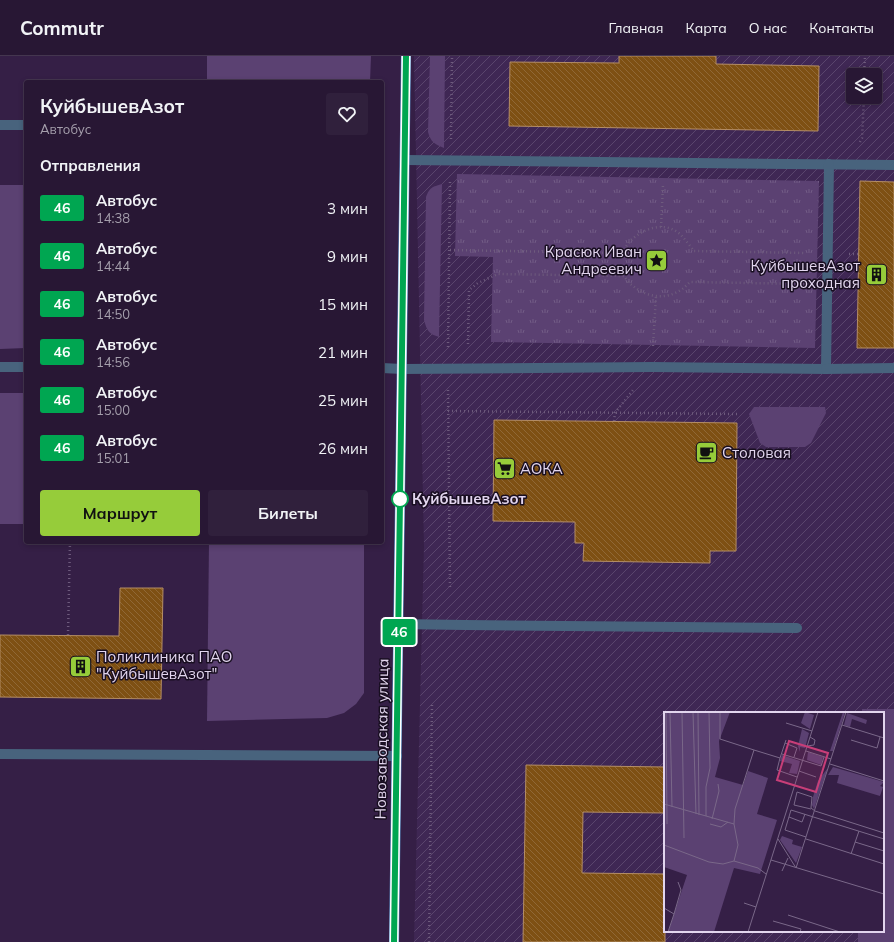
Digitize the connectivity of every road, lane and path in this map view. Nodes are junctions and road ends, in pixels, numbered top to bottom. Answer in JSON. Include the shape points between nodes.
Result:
{"nodes":[{"id":1,"x":406,"y":56,"type":"edge"},
{"id":2,"x":452,"y":56,"type":"edge"},
{"id":3,"x":865,"y":56,"type":"edge"},
{"id":4,"x":864,"y":68,"type":"edge"},
{"id":5,"x":0,"y":125,"type":"edge"},
{"id":6,"x":24,"y":125,"type":"edge"},
{"id":7,"x":404,"y":160,"type":"junction"},
{"id":8,"x":451,"y":161,"type":"junction"},
{"id":9,"x":664,"y":162,"type":"junction"},
{"id":10,"x":829,"y":164,"type":"junction"},
{"id":11,"x":894,"y":165,"type":"edge"},
{"id":12,"x":661,"y":227,"type":"junction"},
{"id":13,"x":450,"y":250,"type":"dead end"},
{"id":14,"x":827,"y":253,"type":"junction"},
{"id":15,"x":858,"y":254,"type":"dead end"},
{"id":16,"x":828,"y":285,"type":"junction"},
{"id":17,"x":858,"y":285,"type":"dead end"},
{"id":18,"x":468,"y":344,"type":"dead end"},
{"id":19,"x":0,"y":367,"type":"edge"},
{"id":20,"x":24,"y":367,"type":"edge"},
{"id":21,"x":384,"y":368,"type":"edge"},
{"id":22,"x":894,"y":368,"type":"edge"},
{"id":23,"x":402,"y":369,"type":"junction"},
{"id":24,"x":826,"y":369,"type":"junction"},
{"id":25,"x":448,"y":412,"type":"dead end"},
{"id":26,"x":740,"y":414,"type":"dead end"},
{"id":27,"x":70,"y":544,"type":"edge"},
{"id":28,"x":399,"y":624,"type":"junction"},
{"id":29,"x":797,"y":628,"type":"dead end"},
{"id":30,"x":68,"y":636,"type":"dead end"},
{"id":31,"x":432,"y":702,"type":"dead end"},
{"id":32,"x":0,"y":754,"type":"edge"},
{"id":33,"x":397,"y":756,"type":"junction"},
{"id":34,"x":394,"y":942,"type":"edge"},
{"id":35,"x":429,"y":942,"type":"edge"}],
"edges":[{"from":1,"to":7,"type":"main road","name":"Новозаводская улица"},
{"from":2,"to":8,"type":"path"},
{"from":3,"to":4,"type":"path"},
{"from":5,"to":6,"type":"street"},
{"from":7,"to":8,"type":"street"},
{"from":7,"to":23,"type":"main road","name":"Новозаводская улица"},
{"from":8,"to":9,"type":"street"},
{"from":9,"to":10,"type":"street"},
{"from":9,"to":12,"type":"path"},
{"from":10,"to":11,"type":"street"},
{"from":10,"to":14,"type":"street"},
{"from":12,"to":13,"type":"path","via":[[640,233],[630,241],[622,253]]},
{"from":12,"to":14,"type":"path","via":[[680,234],[694,252]]},
{"from":14,"to":15,"type":"path"},
{"from":14,"to":16,"type":"street"},
{"from":16,"to":17,"type":"path"},
{"from":16,"to":18,"type":"path","via":[[690,282],[678,292],[656,296],[633,286],[624,276],[498,274],[469,290]]},
{"from":16,"to":24,"type":"street"},
{"from":19,"to":20,"type":"street"},
{"from":21,"to":23,"type":"street"},
{"from":22,"to":24,"type":"street"},
{"from":23,"to":24,"type":"street"},
{"from":23,"to":28,"type":"main road","name":"Новозаводская улица"},
{"from":25,"to":26,"type":"path"},
{"from":27,"to":30,"type":"path"},
{"from":28,"to":29,"type":"street"},
{"from":28,"to":33,"type":"main road","name":"Новозаводская улица"},
{"from":31,"to":35,"type":"path"},
{"from":32,"to":33,"type":"street"},
{"from":33,"to":34,"type":"main road","name":"Новозаводская улица"}]}
